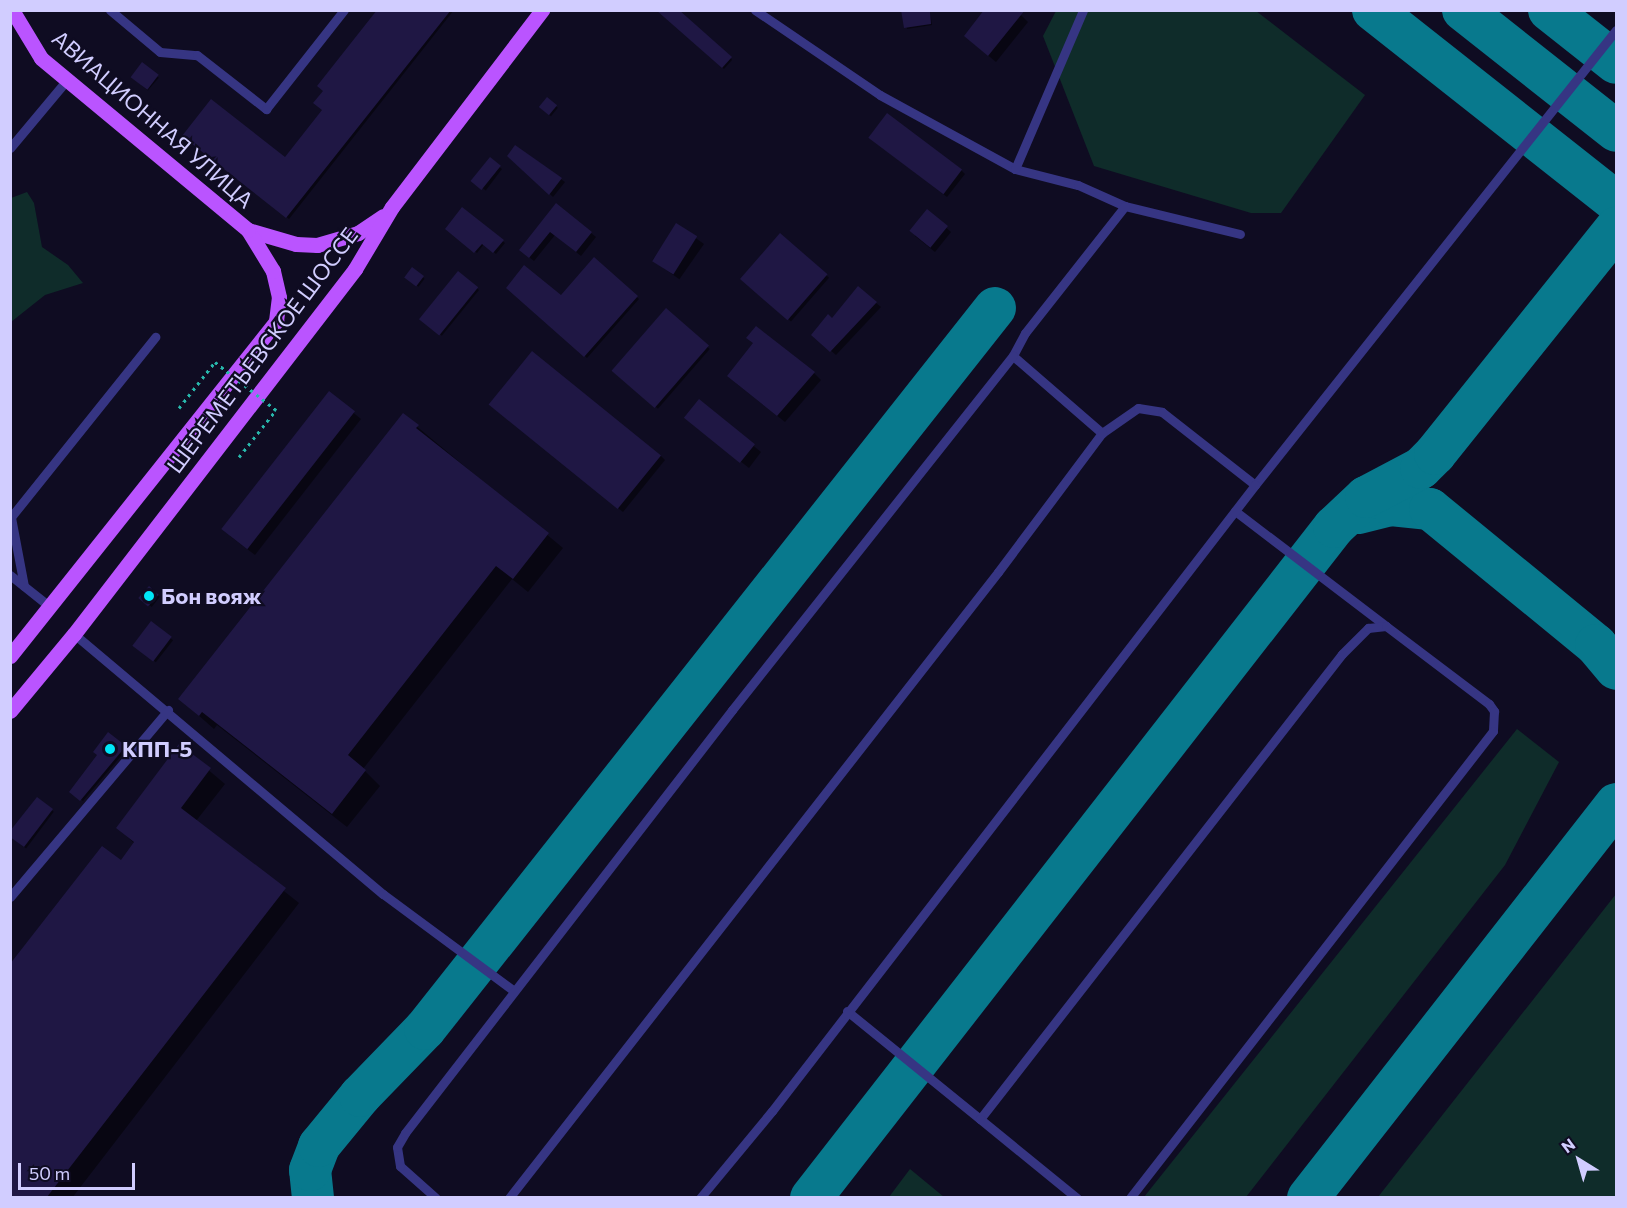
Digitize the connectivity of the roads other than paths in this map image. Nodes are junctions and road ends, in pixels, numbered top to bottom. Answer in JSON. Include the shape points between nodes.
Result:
{"nodes":[{"id":1,"x":12,"y":10,"type":"edge"},
{"id":2,"x":110,"y":10,"type":"edge"},
{"id":3,"x":344,"y":10,"type":"edge"},
{"id":4,"x":542,"y":10,"type":"edge"},
{"id":5,"x":755,"y":10,"type":"edge"},
{"id":6,"x":1083,"y":10,"type":"edge"},
{"id":7,"x":1617,"y":30,"type":"edge"},
{"id":8,"x":66,"y":81,"type":"junction"},
{"id":9,"x":10,"y":148,"type":"edge"},
{"id":10,"x":1016,"y":169,"type":"junction"},
{"id":11,"x":1125,"y":206,"type":"junction"},
{"id":12,"x":392,"y":207,"type":"junction"},
{"id":13,"x":248,"y":230,"type":"junction"},
{"id":14,"x":1240,"y":234,"type":"dead end"},
{"id":15,"x":276,"y":321,"type":"joint"},
{"id":16,"x":155,"y":337,"type":"dead end"},
{"id":17,"x":1013,"y":356,"type":"junction"},
{"id":18,"x":1102,"y":433,"type":"junction"},
{"id":19,"x":1255,"y":485,"type":"junction"},
{"id":20,"x":1235,"y":511,"type":"junction"},
{"id":21,"x":10,"y":575,"type":"edge"},
{"id":22,"x":24,"y":586,"type":"junction"},
{"id":23,"x":50,"y":606,"type":"junction"},
{"id":24,"x":1386,"y":626,"type":"junction"},
{"id":25,"x":74,"y":634,"type":"junction"},
{"id":26,"x":10,"y":656,"type":"edge"},
{"id":27,"x":168,"y":710,"type":"junction"},
{"id":28,"x":10,"y":711,"type":"edge"},
{"id":29,"x":10,"y":897,"type":"edge"},
{"id":30,"x":514,"y":991,"type":"junction"},
{"id":31,"x":847,"y":1011,"type":"junction"},
{"id":32,"x":980,"y":1119,"type":"junction"},
{"id":33,"x":436,"y":1197,"type":"edge"},
{"id":34,"x":508,"y":1197,"type":"edge"},
{"id":35,"x":700,"y":1197,"type":"edge"},
{"id":36,"x":1077,"y":1197,"type":"edge"},
{"id":37,"x":1130,"y":1197,"type":"edge"}],
"edges":[{"from":1,"to":8,"type":"main road","name":"АВИАЦИОННАЯ УЛИЦА","via":[[41,58]]},
{"from":2,"to":3,"type":"lane","via":[[160,52],[197,55],[266,109]]},
{"from":4,"to":12,"type":"main road","name":"ШЕРЕМЕТЬЕВСКОЕ ШОССЕ"},
{"from":5,"to":10,"type":"lane","via":[[880,95]]},
{"from":6,"to":10,"type":"lane"},
{"from":7,"to":19,"type":"lane"},
{"from":8,"to":9,"type":"lane"},
{"from":8,"to":13,"type":"main road","name":"АВИАЦИОННАЯ УЛИЦА"},
{"from":10,"to":11,"type":"lane","via":[[1078,185]]},
{"from":11,"to":14,"type":"lane"},
{"from":11,"to":17,"type":"lane","via":[[1025,333]]},
{"from":12,"to":13,"type":"main road","name":"АВИАЦИОННАЯ УЛИЦА","via":[[358,233],[317,244],[296,244]]},
{"from":12,"to":25,"type":"main road","name":"ШЕРЕМЕТЬЕВСКОЕ ШОССЕ","via":[[355,269]]},
{"from":13,"to":15,"type":"main road","name":"АВИАЦИОННАЯ УЛИЦА","via":[[277,283]]},
{"from":15,"to":23,"type":"main road","name":"ШЕРЕМЕТЬЕВСКОЕ ШОССЕ"},
{"from":16,"to":22,"type":"lane","via":[[11,517]]},
{"from":17,"to":18,"type":"lane"},
{"from":17,"to":30,"type":"lane"},
{"from":18,"to":19,"type":"lane","via":[[1138,408],[1162,412]]},
{"from":18,"to":34,"type":"lane","via":[[998,572]]},
{"from":19,"to":20,"type":"lane"},
{"from":20,"to":24,"type":"lane"},
{"from":20,"to":31,"type":"lane"},
{"from":21,"to":22,"type":"lane"},
{"from":22,"to":23,"type":"lane"},
{"from":23,"to":26,"type":"main road","name":"ШЕРЕМЕТЬЕВСКОЕ ШОССЕ"},
{"from":24,"to":32,"type":"lane","via":[[1368,628],[1342,654]]},
{"from":24,"to":37,"type":"lane","via":[[1489,704],[1494,711],[1493,731]]},
{"from":25,"to":27,"type":"lane"},
{"from":25,"to":28,"type":"main road","name":"ШЕРЕМЕТЬЕВСКОЕ ШОССЕ"},
{"from":27,"to":29,"type":"lane"},
{"from":27,"to":30,"type":"lane","via":[[383,894]]},
{"from":30,"to":33,"type":"lane","via":[[397,1147],[400,1166]]},
{"from":31,"to":32,"type":"lane"},
{"from":31,"to":35,"type":"lane"},
{"from":32,"to":36,"type":"lane"}]}
